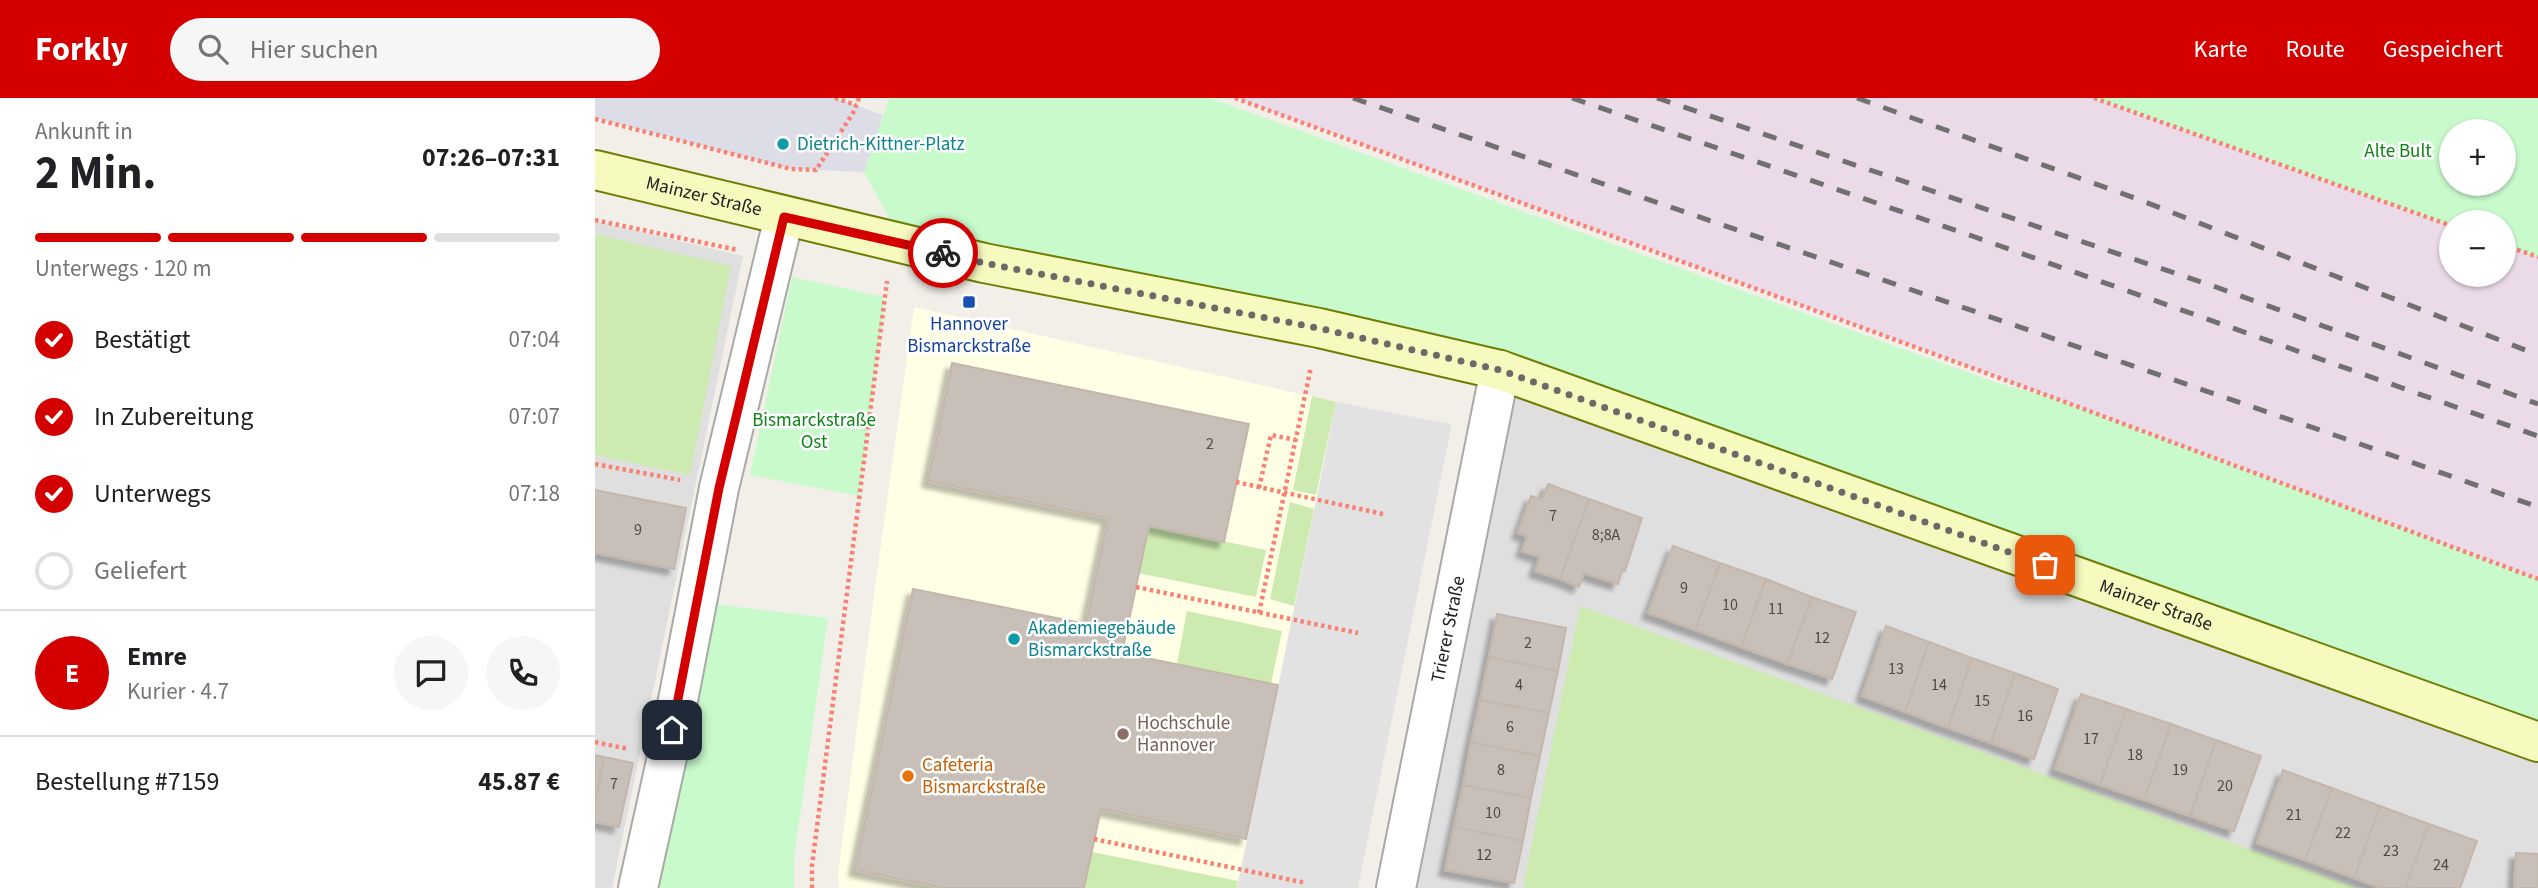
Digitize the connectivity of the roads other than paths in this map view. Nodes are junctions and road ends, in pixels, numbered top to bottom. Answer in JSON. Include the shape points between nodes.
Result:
{"nodes":[{"id":1,"x":595,"y":170,"type":"edge"},
{"id":2,"x":784,"y":217,"type":"junction"},
{"id":3,"x":1500,"y":370,"type":"junction"},
{"id":4,"x":2538,"y":742,"type":"edge"},
{"id":5,"x":638,"y":888,"type":"edge"},
{"id":6,"x":1396,"y":888,"type":"edge"}],
"edges":[{"from":1,"to":2,"type":"street","name":"Mainzer Straße"},
{"from":2,"to":3,"type":"street","name":"Mainzer Straße"},
{"from":2,"to":5,"type":"street","via":[[719,488]]},
{"from":3,"to":4,"type":"street","name":"Mainzer Straße"},
{"from":3,"to":6,"type":"street","name":"Trierer Straße"}]}
